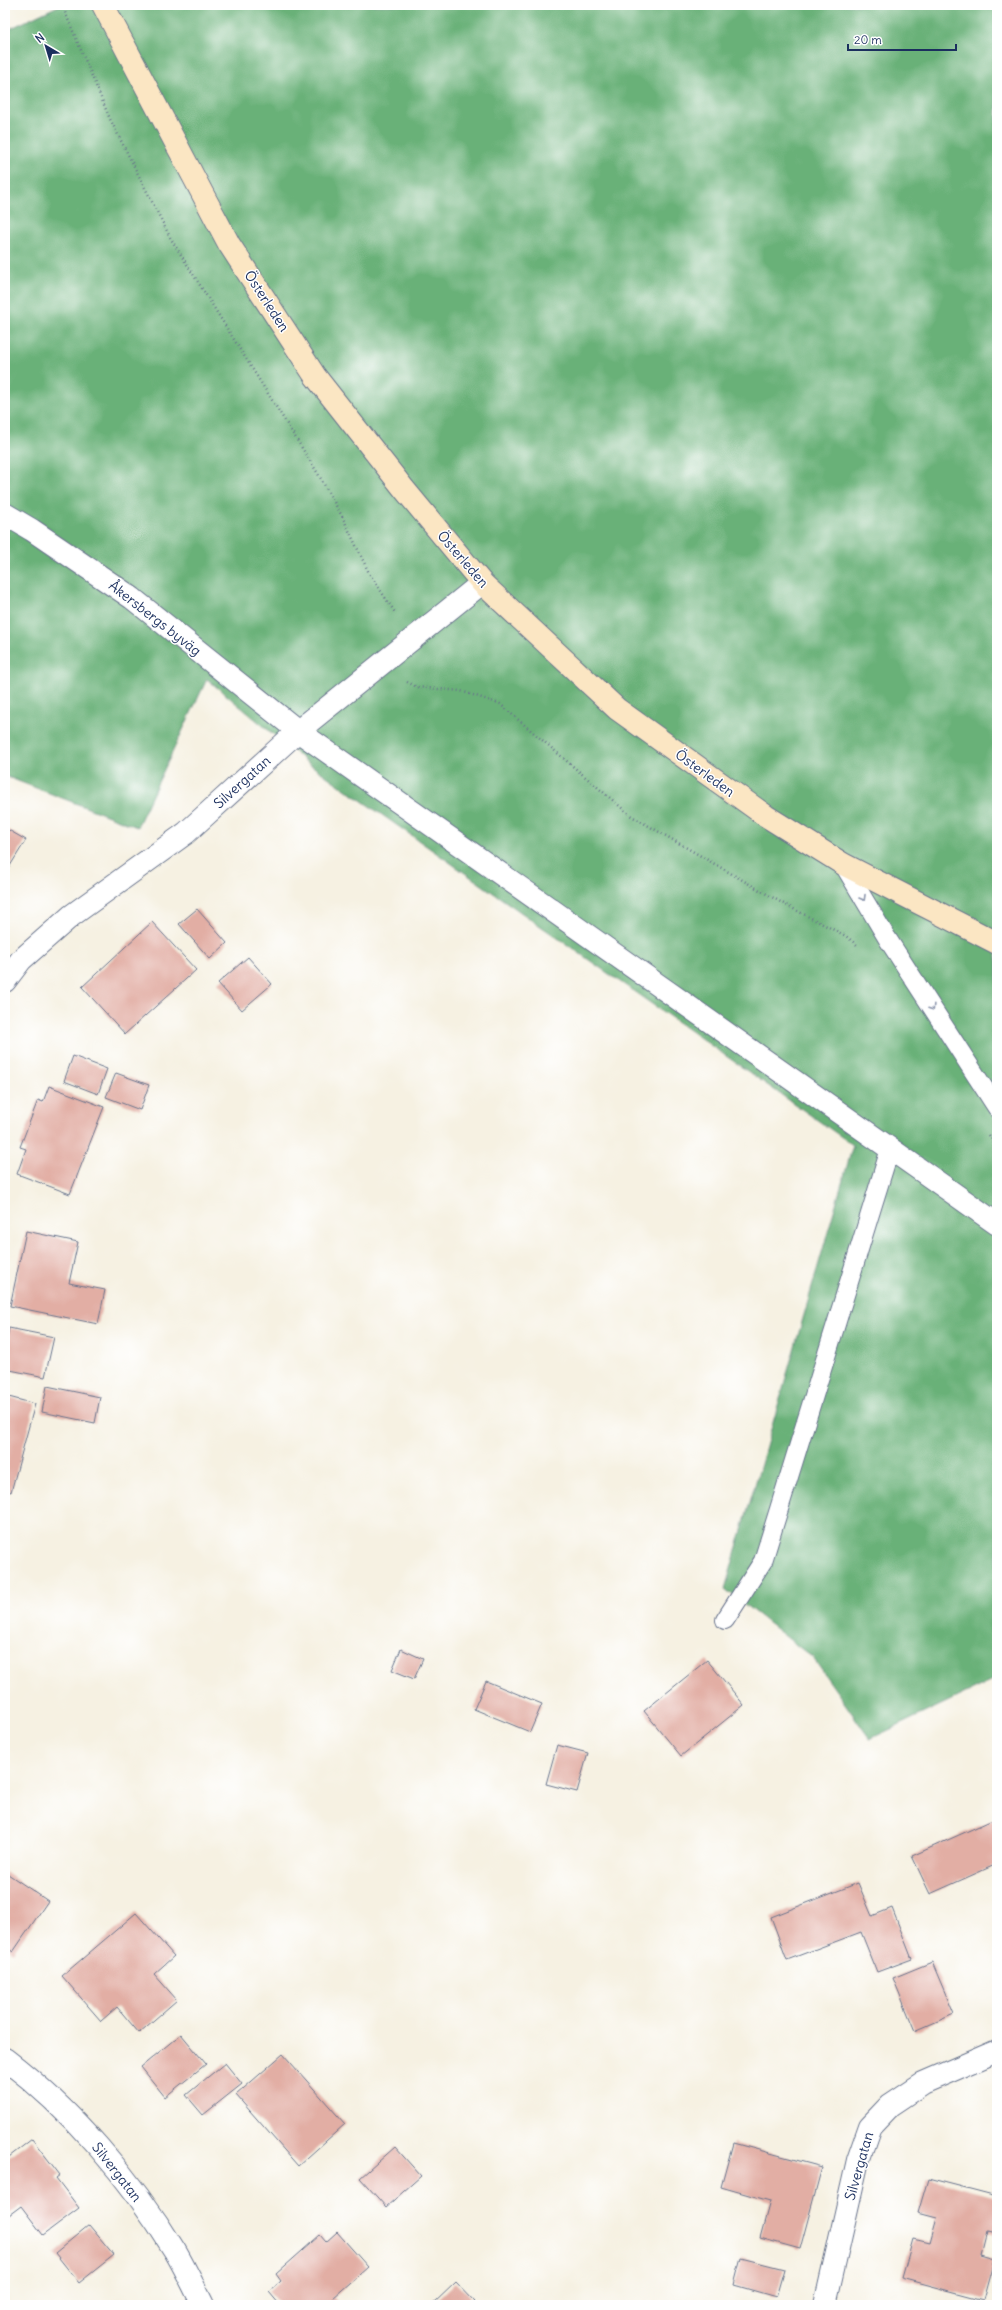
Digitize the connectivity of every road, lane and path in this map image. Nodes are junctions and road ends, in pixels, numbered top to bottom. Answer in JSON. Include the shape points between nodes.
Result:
{"nodes":[{"id":1,"x":62,"y":5,"type":"edge"},
{"id":2,"x":103,"y":5,"type":"edge"},
{"id":3,"x":5,"y":514,"type":"edge"},
{"id":4,"x":482,"y":583,"type":"junction"},
{"id":5,"x":415,"y":637,"type":"junction"},
{"id":6,"x":383,"y":663,"type":"junction"},
{"id":7,"x":298,"y":732,"type":"junction"},
{"id":8,"x":844,"y":864,"type":"junction"},
{"id":9,"x":997,"y":943,"type":"edge"},
{"id":10,"x":862,"y":950,"type":"dead end"},
{"id":11,"x":5,"y":981,"type":"edge"},
{"id":12,"x":997,"y":1108,"type":"edge"},
{"id":13,"x":988,"y":1133,"type":"dead end"},
{"id":14,"x":997,"y":1147,"type":"edge"},
{"id":15,"x":890,"y":1149,"type":"junction"},
{"id":16,"x":997,"y":1224,"type":"edge"},
{"id":17,"x":726,"y":1620,"type":"dead end"},
{"id":18,"x":997,"y":2051,"type":"edge"},
{"id":19,"x":5,"y":2059,"type":"edge"},
{"id":20,"x":203,"y":2305,"type":"edge"},
{"id":21,"x":825,"y":2305,"type":"edge"}],
"edges":[{"from":1,"to":5,"type":"path","via":[[110,119],[171,239],[313,465],[391,609]]},
{"from":2,"to":4,"type":"street","name":"Österleden","via":[[229,244],[315,376]]},
{"from":3,"to":7,"type":"street","name":"Åkersbergs byväg","via":[[132,598]]},
{"from":4,"to":5,"type":"street","name":"Silvergatan"},
{"from":4,"to":8,"type":"street","name":"Österleden","via":[[617,709],[766,816]]},
{"from":5,"to":6,"type":"street","name":"Silvergatan"},
{"from":6,"to":7,"type":"street","name":"Silvergatan"},
{"from":6,"to":10,"type":"path","via":[[397,677],[417,687],[461,691],[500,704],[630,815],[784,904],[846,936]]},
{"from":7,"to":11,"type":"street","name":"Silvergatan","via":[[186,832],[66,921],[20,960]]},
{"from":7,"to":15,"type":"street","name":"Åkersbergs byväg"},
{"from":8,"to":9,"type":"street","name":"Österleden"},
{"from":8,"to":12,"type":"lane","one_way":true,"via":[[887,938]]},
{"from":13,"to":14,"type":"path"},
{"from":15,"to":16,"type":"street","name":"Åkersbergs byväg"},
{"from":15,"to":17,"type":"lane","via":[[763,1561]]},
{"from":18,"to":21,"type":"street","name":"Silvergatan","via":[[923,2083],[890,2105],[870,2126],[858,2160]]},
{"from":19,"to":20,"type":"street","name":"Silvergatan","via":[[58,2104],[92,2139],[175,2252]]}]}
